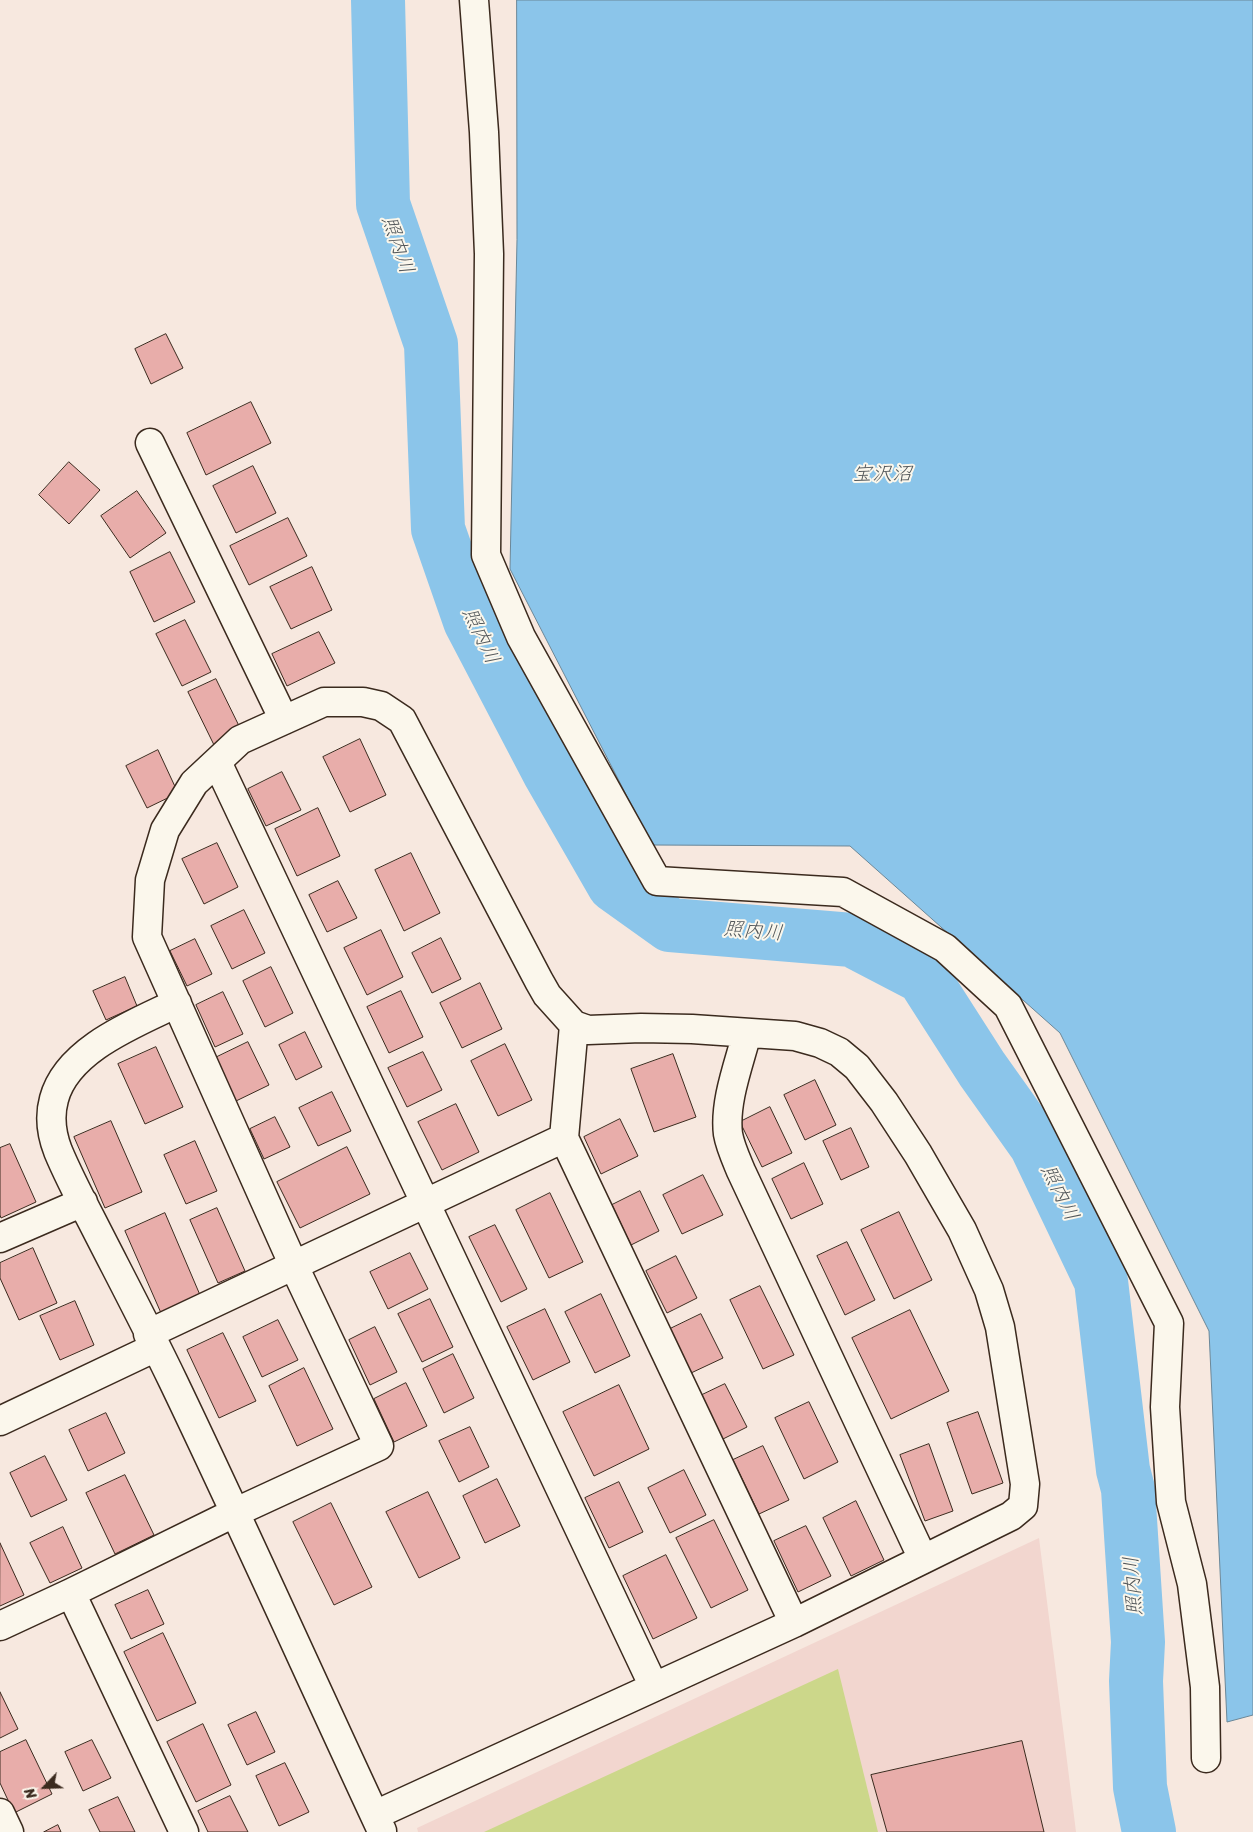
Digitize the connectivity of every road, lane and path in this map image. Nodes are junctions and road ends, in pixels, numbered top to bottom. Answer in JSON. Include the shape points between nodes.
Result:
{"nodes":[{"id":1,"x":474,"y":0,"type":"edge"},
{"id":2,"x":150,"y":443,"type":"dead end"},
{"id":3,"x":284,"y":720,"type":"junction"},
{"id":4,"x":217,"y":762,"type":"junction"},
{"id":5,"x":177,"y":1002,"type":"junction"},
{"id":6,"x":574,"y":1025,"type":"junction"},
{"id":7,"x":747,"y":1033,"type":"junction"},
{"id":8,"x":564,"y":1138,"type":"junction"},
{"id":9,"x":83,"y":1202,"type":"junction"},
{"id":10,"x":425,"y":1204,"type":"junction"},
{"id":11,"x":0,"y":1238,"type":"edge"},
{"id":12,"x":294,"y":1266,"type":"junction"},
{"id":13,"x":152,"y":1341,"type":"junction"},
{"id":14,"x":0,"y":1421,"type":"edge"},
{"id":15,"x":236,"y":1512,"type":"junction"},
{"id":16,"x":923,"y":1560,"type":"junction"},
{"id":17,"x":71,"y":1593,"type":"junction"},
{"id":18,"x":794,"y":1623,"type":"junction"},
{"id":19,"x":0,"y":1626,"type":"edge"},
{"id":20,"x":654,"y":1688,"type":"junction"},
{"id":21,"x":1206,"y":1758,"type":"dead end"},
{"id":22,"x":0,"y":1813,"type":"edge"},
{"id":23,"x":379,"y":1824,"type":"edge"},
{"id":24,"x":9,"y":1832,"type":"edge"},
{"id":25,"x":184,"y":1832,"type":"edge"}],
"edges":[{"from":1,"to":21,"type":"street","via":[[489,254],[486,555],[521,638],[657,880],[843,892],[946,948],[1008,1006],[1168,1323],[1165,1407],[1171,1502],[1192,1584],[1205,1687]]},
{"from":2,"to":3,"type":"street"},
{"from":3,"to":4,"type":"street","via":[[240,740]]},
{"from":3,"to":6,"type":"street","via":[[324,702],[353,702],[381,706],[402,720],[539,981]]},
{"from":4,"to":5,"type":"street","via":[[194,782],[165,830],[150,880],[148,937]]},
{"from":4,"to":10,"type":"street"},
{"from":5,"to":9,"type":"street","via":[[106,1039],[79,1059],[63,1078],[54,1097],[50,1123],[57,1148]]},
{"from":5,"to":12,"type":"street"},
{"from":6,"to":7,"type":"street","via":[[588,1030],[641,1028]]},
{"from":6,"to":8,"type":"street"},
{"from":7,"to":16,"type":"street","via":[[732,1087],[728,1133],[733,1151]]},
{"from":7,"to":16,"type":"street","via":[[796,1036],[838,1052],[857,1067],[918,1154],[962,1230],[990,1290],[1000,1327],[1024,1474],[1023,1506],[1011,1516]]},
{"from":8,"to":10,"type":"street"},
{"from":8,"to":18,"type":"street"},
{"from":9,"to":11,"type":"street"},
{"from":9,"to":13,"type":"street"},
{"from":10,"to":12,"type":"street"},
{"from":10,"to":20,"type":"street"},
{"from":12,"to":13,"type":"street"},
{"from":12,"to":15,"type":"street","via":[[379,1446]]},
{"from":13,"to":14,"type":"street"},
{"from":13,"to":15,"type":"street"},
{"from":15,"to":17,"type":"street"},
{"from":15,"to":23,"type":"street"},
{"from":16,"to":18,"type":"street"},
{"from":17,"to":19,"type":"street"},
{"from":17,"to":25,"type":"street"},
{"from":18,"to":20,"type":"street"},
{"from":20,"to":23,"type":"street"},
{"from":22,"to":24,"type":"street"}]}
